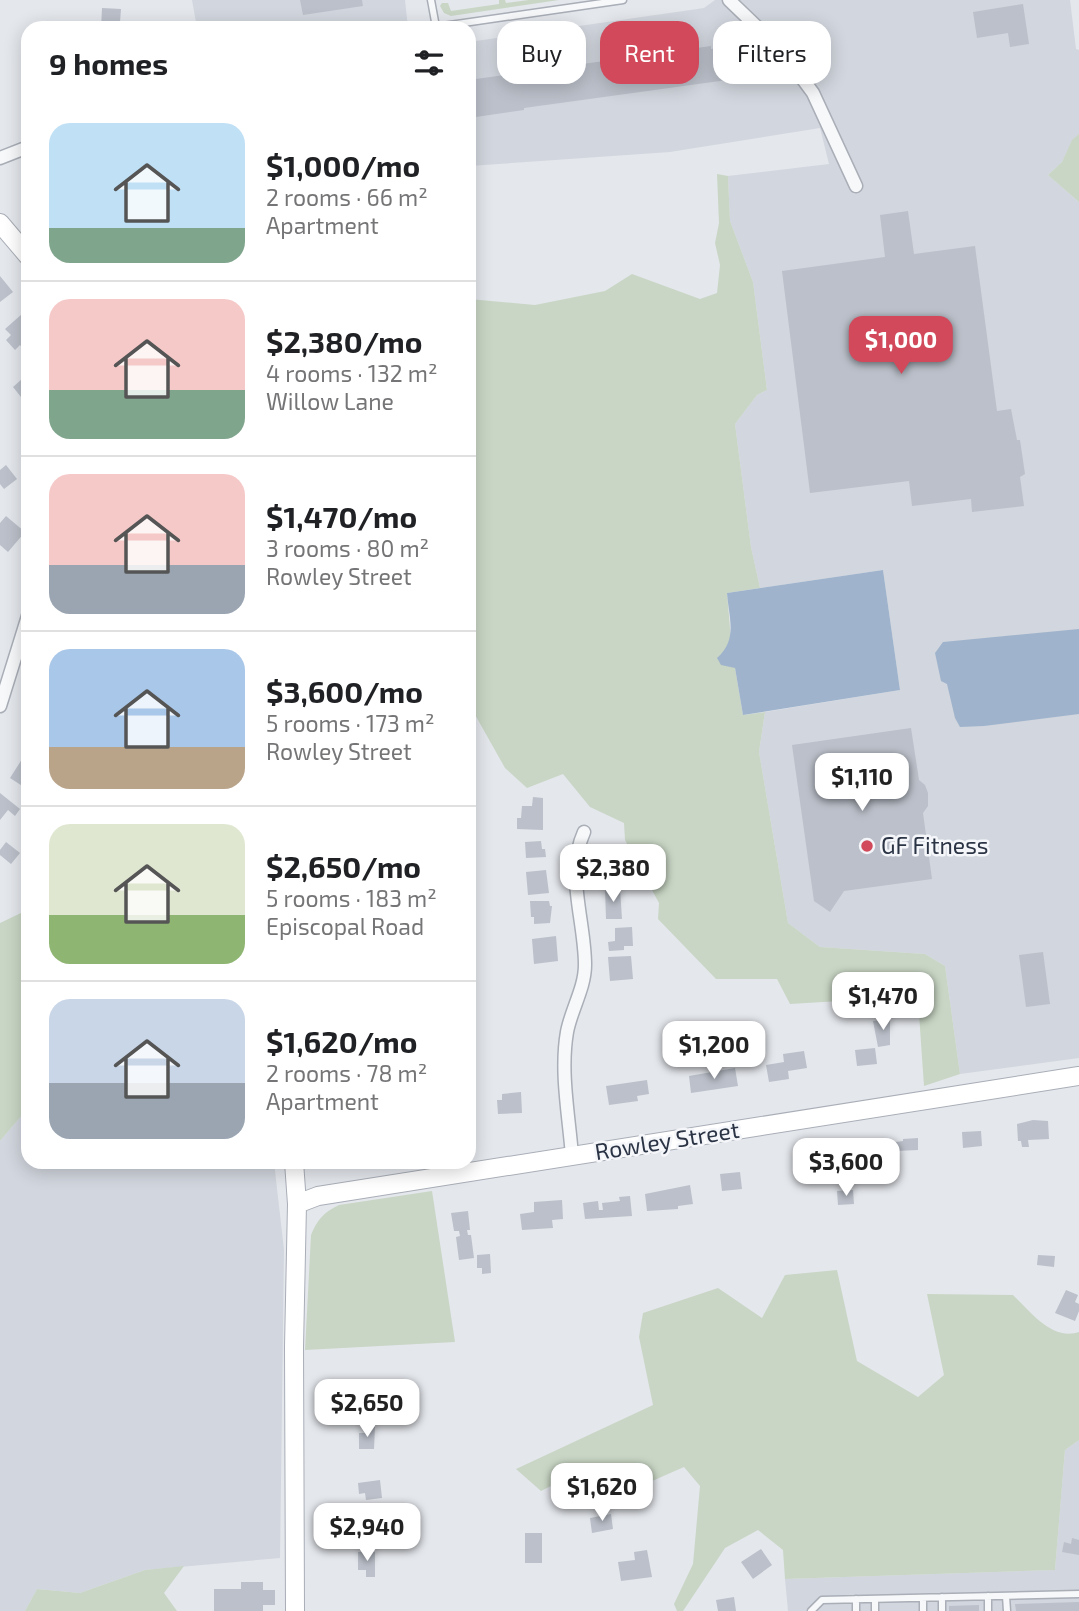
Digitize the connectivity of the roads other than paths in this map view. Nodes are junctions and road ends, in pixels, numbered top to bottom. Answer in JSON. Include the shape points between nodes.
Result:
{"nodes":[{"id":1,"x":431,"y":0,"type":"edge"},
{"id":2,"x":623,"y":0,"type":"edge"},
{"id":3,"x":729,"y":0,"type":"edge"},
{"id":4,"x":435,"y":21,"type":"edge"},
{"id":5,"x":476,"y":21,"type":"edge"},
{"id":6,"x":21,"y":149,"type":"edge"},
{"id":7,"x":0,"y":158,"type":"edge"},
{"id":8,"x":856,"y":186,"type":"dead end"},
{"id":9,"x":0,"y":223,"type":"edge"},
{"id":10,"x":21,"y":248,"type":"edge"},
{"id":11,"x":21,"y":638,"type":"edge"},
{"id":12,"x":0,"y":706,"type":"edge"},
{"id":13,"x":584,"y":832,"type":"dead end"},
{"id":14,"x":1079,"y":1076,"type":"edge"},
{"id":15,"x":572,"y":1156,"type":"junction"},
{"id":16,"x":294,"y":1169,"type":"edge"},
{"id":17,"x":297,"y":1204,"type":"junction"},
{"id":18,"x":1079,"y":1594,"type":"edge"},
{"id":19,"x":988,"y":1596,"type":"junction"},
{"id":20,"x":1006,"y":1596,"type":"junction"},
{"id":21,"x":942,"y":1597,"type":"junction"},
{"id":22,"x":923,"y":1598,"type":"junction"},
{"id":23,"x":856,"y":1599,"type":"junction"},
{"id":24,"x":875,"y":1599,"type":"junction"},
{"id":25,"x":295,"y":1611,"type":"edge"},
{"id":26,"x":811,"y":1611,"type":"edge"},
{"id":27,"x":856,"y":1611,"type":"edge"},
{"id":28,"x":875,"y":1611,"type":"edge"},
{"id":29,"x":923,"y":1611,"type":"edge"},
{"id":30,"x":942,"y":1611,"type":"edge"},
{"id":31,"x":988,"y":1611,"type":"edge"},
{"id":32,"x":1007,"y":1611,"type":"edge"}],
"edges":[{"from":1,"to":4,"type":"lane"},
{"from":2,"to":5,"type":"lane"},
{"from":3,"to":8,"type":"street","via":[[782,51],[813,93]]},
{"from":6,"to":7,"type":"street"},
{"from":9,"to":10,"type":"street"},
{"from":11,"to":12,"type":"street"},
{"from":13,"to":15,"type":"street","via":[[575,870],[585,966],[565,1053]]},
{"from":14,"to":15,"type":"street","name":"Rowley Street"},
{"from":15,"to":17,"type":"street","name":"Rowley Street","via":[[318,1196]]},
{"from":16,"to":17,"type":"street"},
{"from":17,"to":25,"type":"street"},
{"from":18,"to":20,"type":"lane"},
{"from":19,"to":20,"type":"lane"},
{"from":19,"to":21,"type":"lane"},
{"from":19,"to":31,"type":"lane"},
{"from":20,"to":32,"type":"lane"},
{"from":21,"to":22,"type":"lane"},
{"from":21,"to":30,"type":"lane"},
{"from":22,"to":24,"type":"lane"},
{"from":22,"to":29,"type":"lane"},
{"from":23,"to":24,"type":"lane"},
{"from":23,"to":26,"type":"lane","via":[[822,1600]]},
{"from":23,"to":27,"type":"lane"},
{"from":24,"to":28,"type":"lane"}]}
